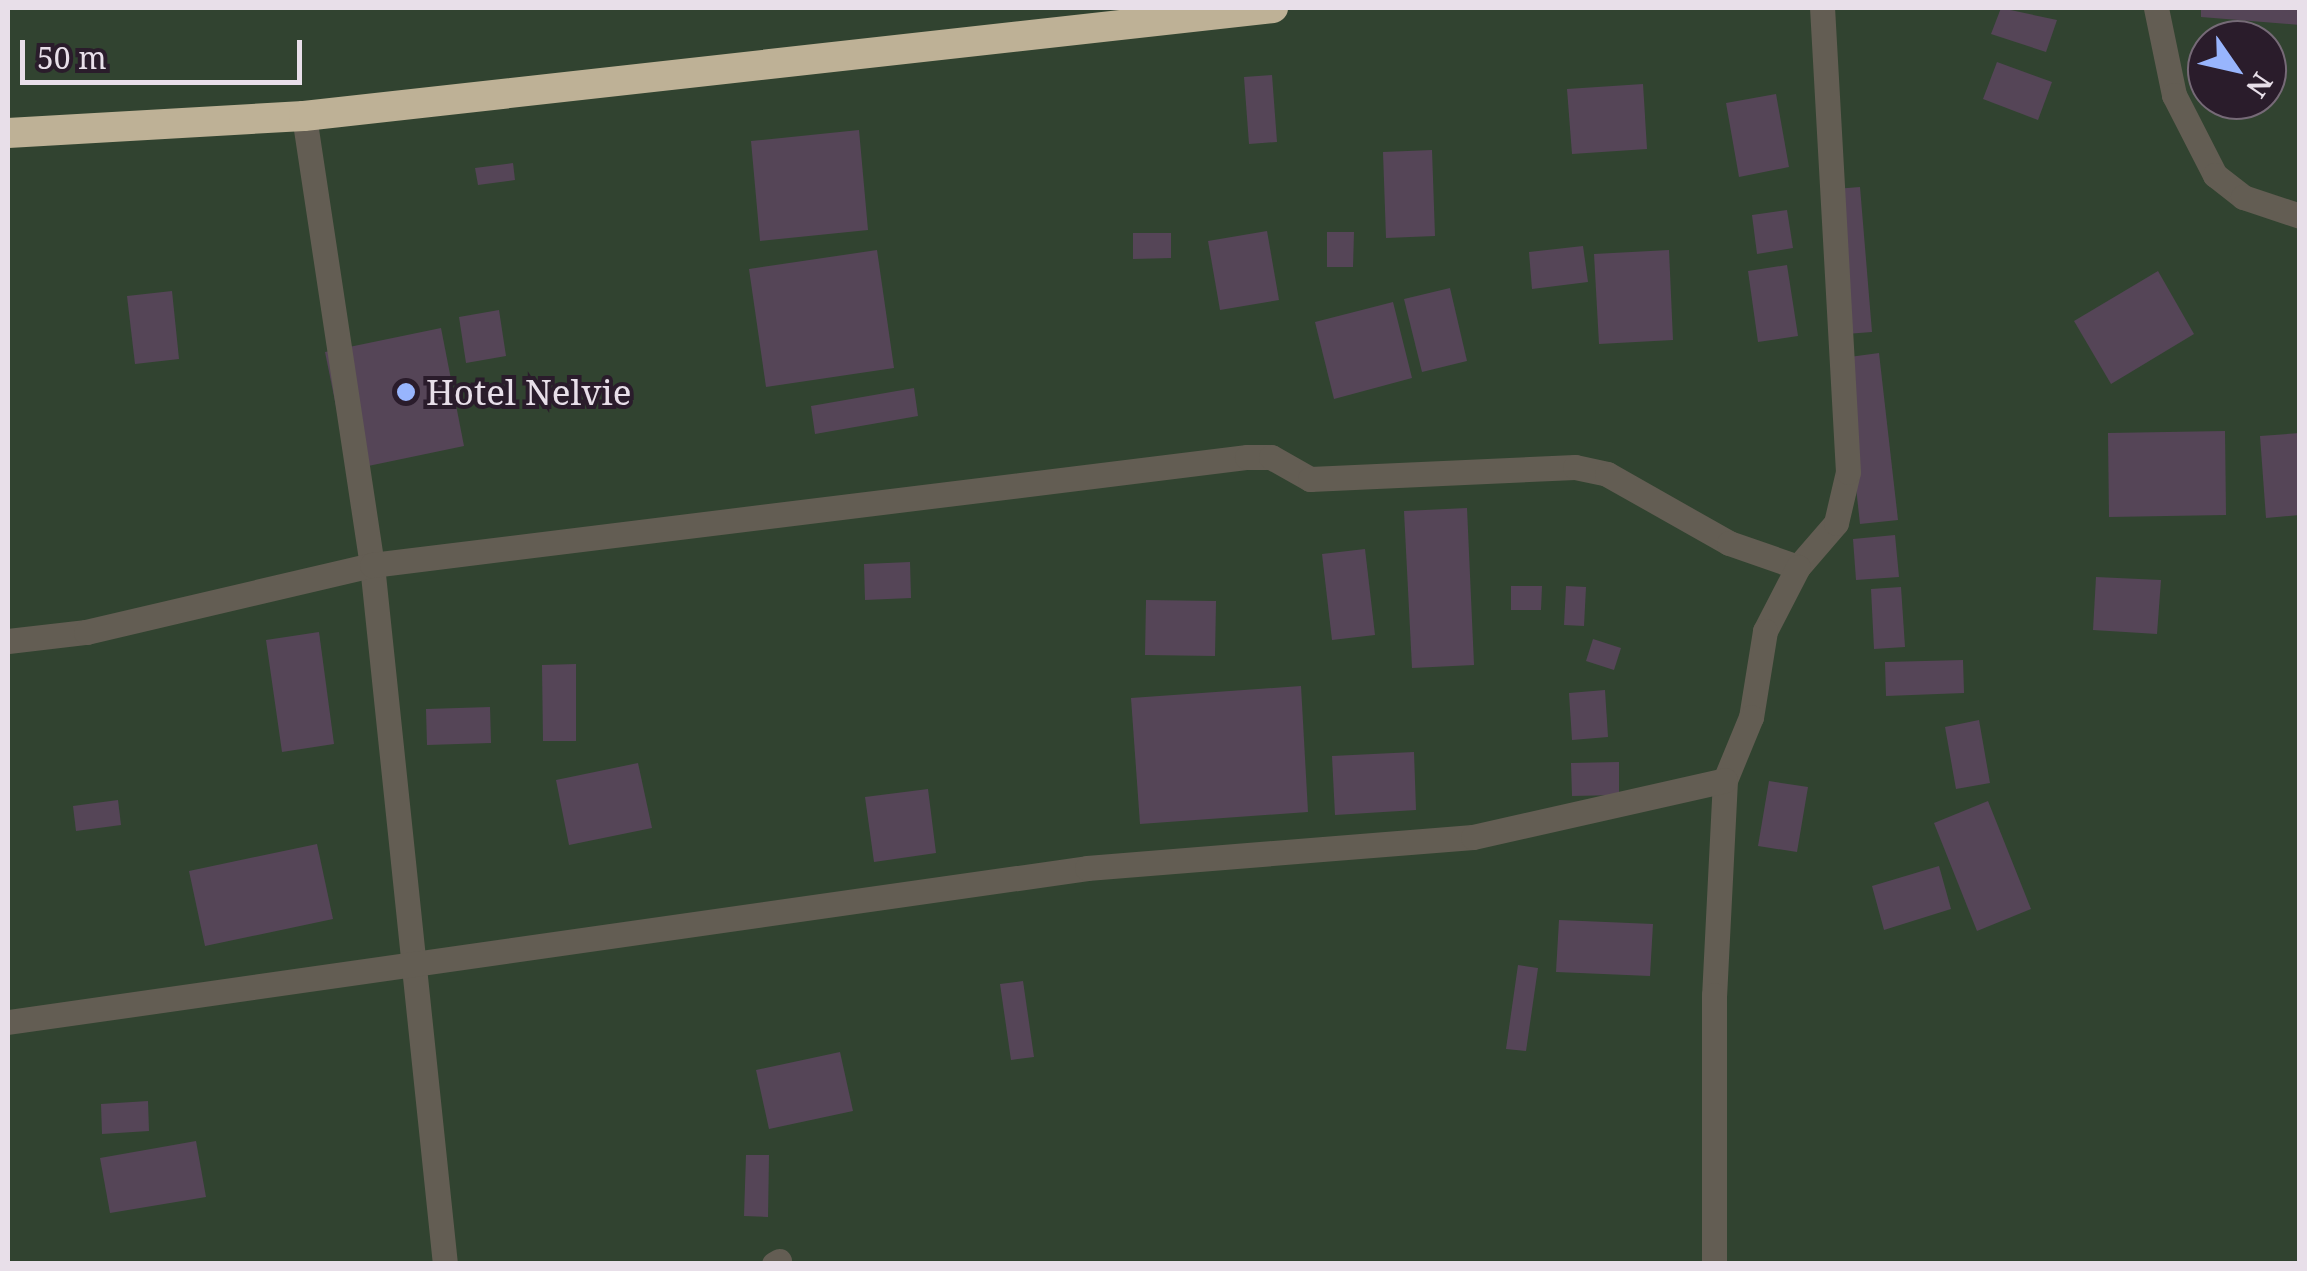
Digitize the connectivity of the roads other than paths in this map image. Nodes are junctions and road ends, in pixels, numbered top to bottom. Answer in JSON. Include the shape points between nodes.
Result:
{"nodes":[{"id":1,"x":1273,"y":8,"type":"edge"},
{"id":2,"x":1822,"y":8,"type":"edge"},
{"id":3,"x":2156,"y":8,"type":"edge"},
{"id":4,"x":1139,"y":17,"type":"edge"},
{"id":5,"x":304,"y":116,"type":"junction"},
{"id":6,"x":8,"y":133,"type":"edge"},
{"id":7,"x":2300,"y":216,"type":"edge"},
{"id":8,"x":372,"y":564,"type":"junction"},
{"id":9,"x":1798,"y":567,"type":"junction"},
{"id":10,"x":8,"y":641,"type":"edge"},
{"id":11,"x":1725,"y":780,"type":"junction"},
{"id":12,"x":419,"y":968,"type":"junction"},
{"id":13,"x":8,"y":1022,"type":"edge"},
{"id":14,"x":445,"y":1264,"type":"edge"},
{"id":15,"x":1714,"y":1264,"type":"edge"}],
"edges":[{"from":1,"to":4,"type":"highway"},
{"from":2,"to":9,"type":"street","via":[[1848,472],[1836,524]]},
{"from":3,"to":7,"type":"street","via":[[2174,95],[2215,175],[2243,198]]},
{"from":4,"to":5,"type":"highway"},
{"from":5,"to":6,"type":"highway"},
{"from":5,"to":8,"type":"street"},
{"from":8,"to":9,"type":"street","via":[[1260,456],[1310,479],[1574,467],[1640,488],[1729,542]]},
{"from":8,"to":10,"type":"street","via":[[86,632]]},
{"from":8,"to":12,"type":"street"},
{"from":9,"to":11,"type":"street","via":[[1765,631],[1751,717]]},
{"from":11,"to":12,"type":"street","via":[[1473,837],[1087,868]]},
{"from":11,"to":15,"type":"street","via":[[1714,995]]},
{"from":12,"to":13,"type":"street"},
{"from":12,"to":14,"type":"street"}]}
